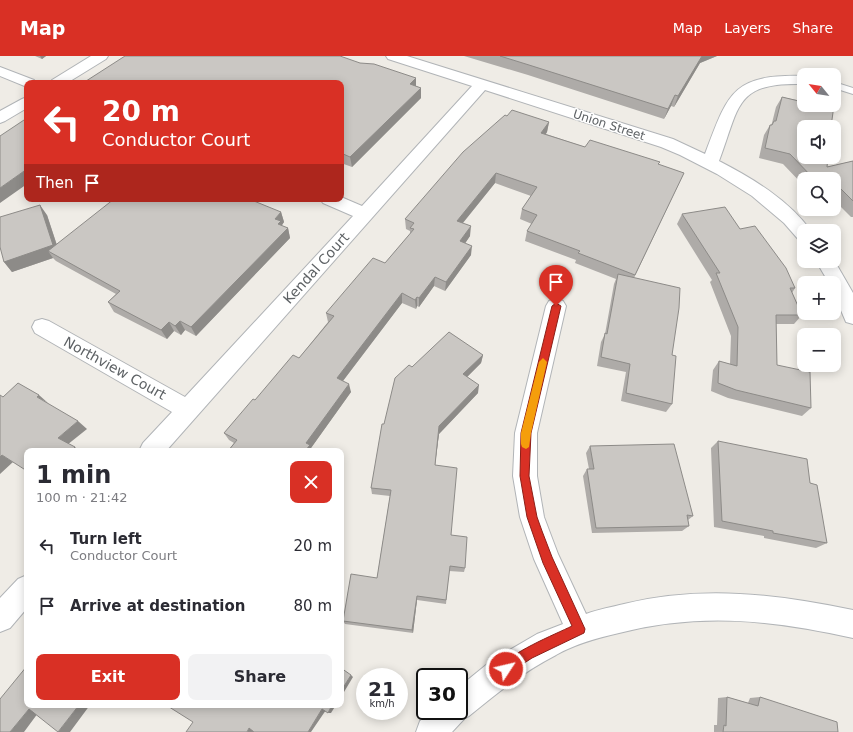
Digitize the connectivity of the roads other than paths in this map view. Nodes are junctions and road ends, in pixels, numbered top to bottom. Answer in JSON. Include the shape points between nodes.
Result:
{"nodes":[{"id":1,"x":101,"y":56,"type":"edge"},
{"id":2,"x":393,"y":56,"type":"edge"},
{"id":3,"x":0,"y":70,"type":"edge"},
{"id":4,"x":62,"y":80,"type":"edge"},
{"id":5,"x":797,"y":80,"type":"edge"},
{"id":6,"x":24,"y":81,"type":"edge"},
{"id":7,"x":482,"y":84,"type":"junction"},
{"id":8,"x":841,"y":87,"type":"edge"},
{"id":9,"x":853,"y":91,"type":"edge"},
{"id":10,"x":24,"y":104,"type":"edge"},
{"id":11,"x":0,"y":118,"type":"edge"},
{"id":12,"x":710,"y":162,"type":"junction"},
{"id":13,"x":336,"y":202,"type":"edge"},
{"id":14,"x":365,"y":214,"type":"junction"},
{"id":15,"x":797,"y":227,"type":"edge"},
{"id":16,"x":829,"y":268,"type":"edge"},
{"id":17,"x":556,"y":306,"type":"dead end"},
{"id":18,"x":853,"y":316,"type":"edge"},
{"id":19,"x":42,"y":327,"type":"dead end"},
{"id":20,"x":188,"y":410,"type":"junction"},
{"id":21,"x":154,"y":448,"type":"edge"},
{"id":22,"x":24,"y":591,"type":"edge"},
{"id":23,"x":0,"y":618,"type":"edge"},
{"id":24,"x":853,"y":624,"type":"edge"},
{"id":25,"x":580,"y":629,"type":"junction"},
{"id":26,"x":468,"y":697,"type":"edge"},
{"id":27,"x":444,"y":720,"type":"edge"},
{"id":28,"x":432,"y":732,"type":"edge"}],
"edges":[{"from":1,"to":4,"type":"street"},
{"from":2,"to":7,"type":"street","name":"Union Street"},
{"from":3,"to":6,"type":"street"},
{"from":5,"to":12,"type":"street","via":[[771,81],[743,92],[734,101]]},
{"from":7,"to":12,"type":"street","name":"Union Street","via":[[666,143]]},
{"from":7,"to":14,"type":"street","name":"Kendal Court"},
{"from":8,"to":9,"type":"lane"},
{"from":10,"to":11,"type":"street"},
{"from":12,"to":15,"type":"street","name":"Union Street","via":[[748,184]]},
{"from":13,"to":14,"type":"street"},
{"from":14,"to":20,"type":"street","name":"Kendal Court"},
{"from":16,"to":18,"type":"street","via":[[840,285]]},
{"from":17,"to":25,"type":"street","via":[[526,433],[524,476],[532,517],[547,559]]},
{"from":19,"to":20,"type":"street","name":"Northview Court"},
{"from":20,"to":21,"type":"street","name":"Kendal Court"},
{"from":22,"to":23,"type":"street"},
{"from":24,"to":25,"type":"street","via":[[816,614],[748,606],[690,606],[634,614]]},
{"from":25,"to":26,"type":"street","via":[[528,654]]},
{"from":27,"to":28,"type":"street"}]}
